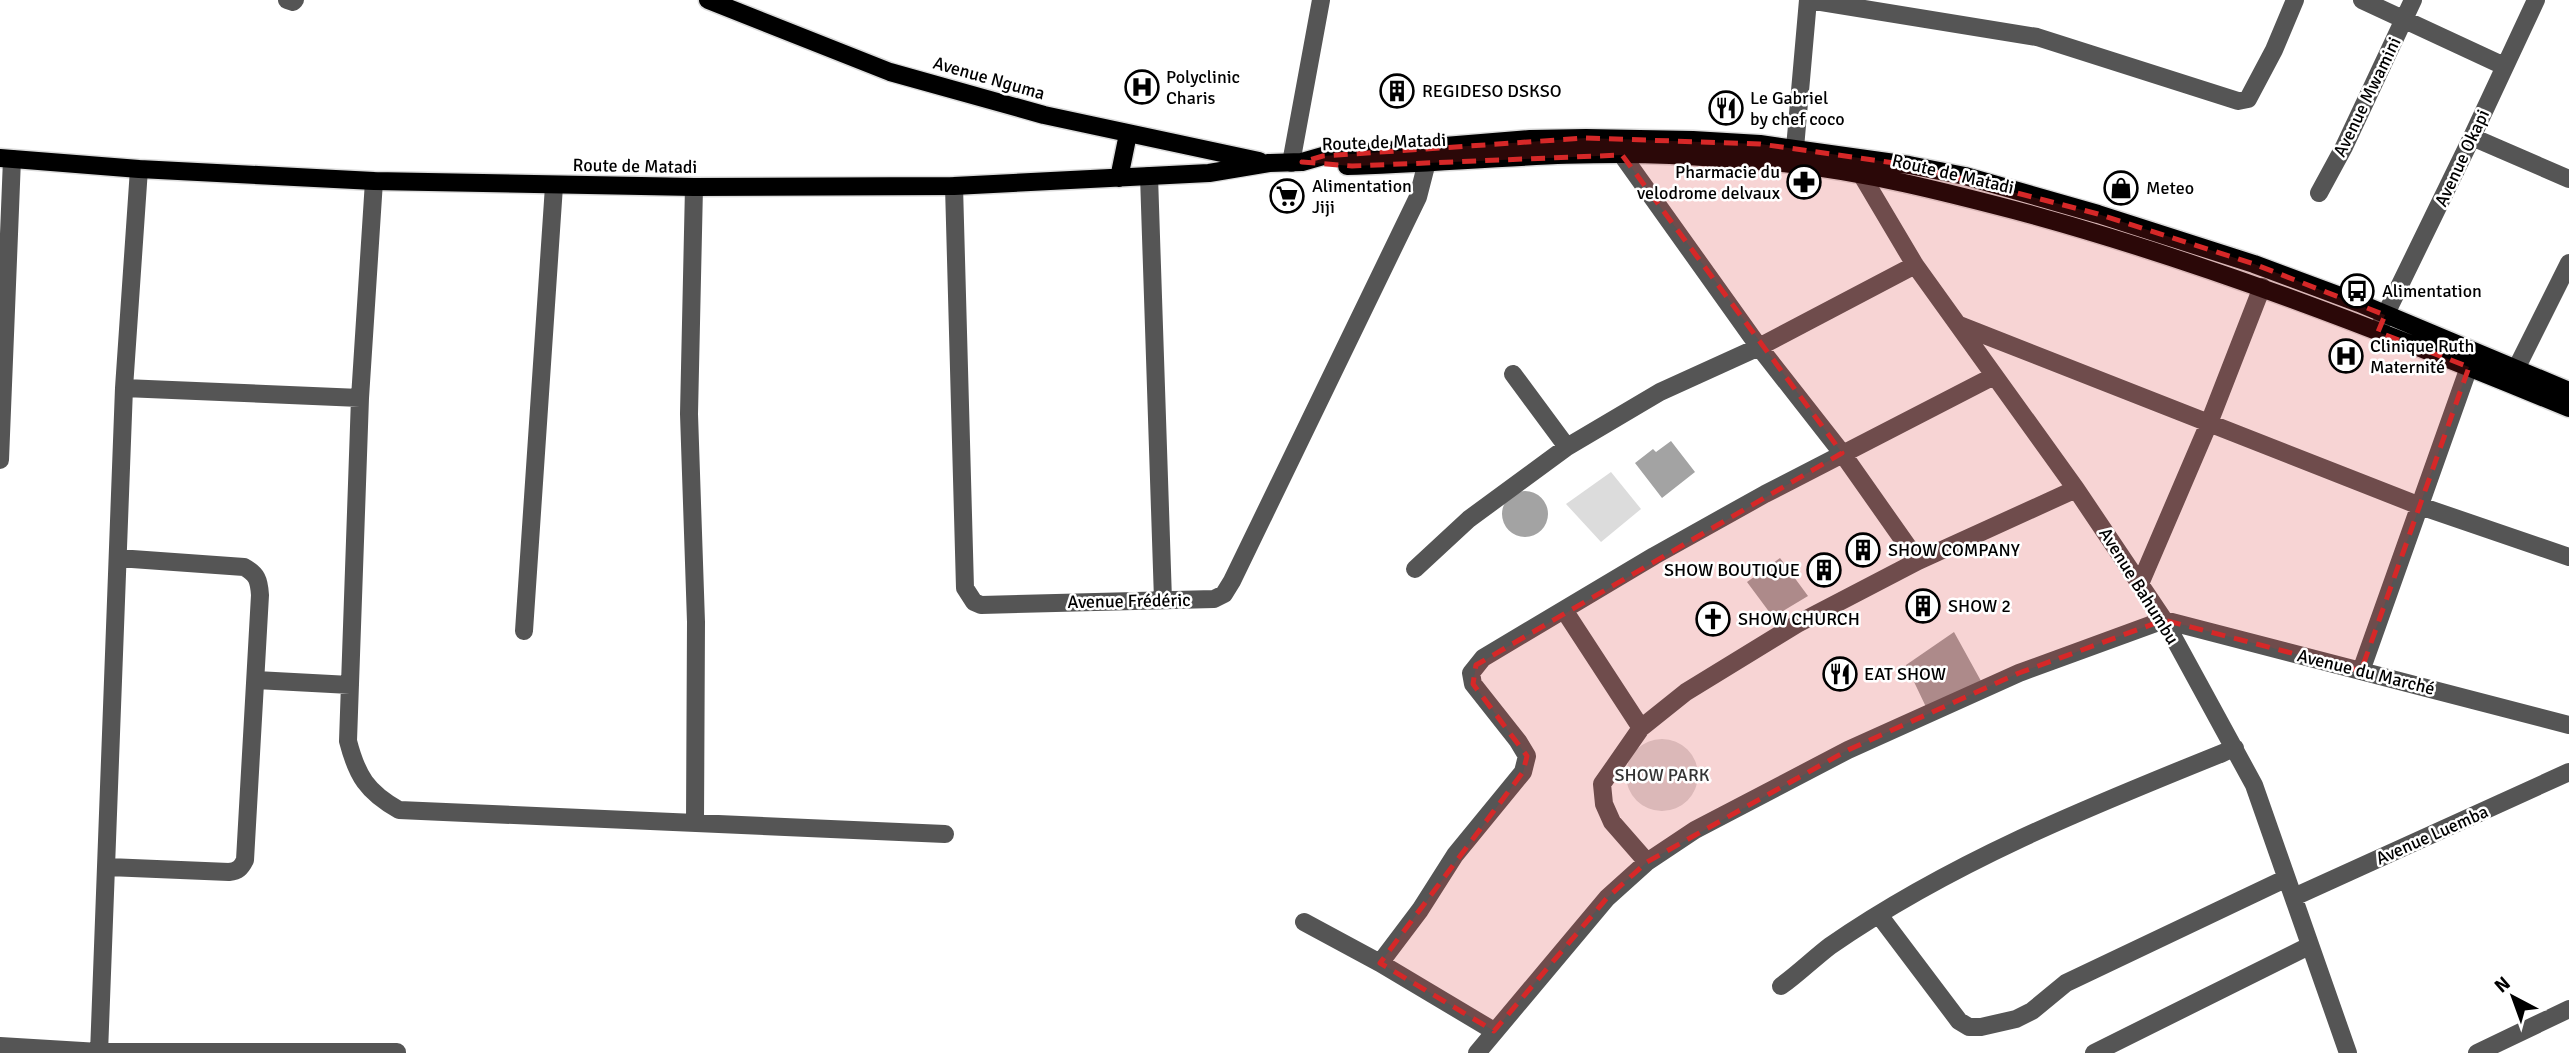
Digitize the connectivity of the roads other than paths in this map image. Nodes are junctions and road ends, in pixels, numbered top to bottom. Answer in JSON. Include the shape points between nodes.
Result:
{"nodes":[{"id":1,"x":287,"y":0,"type":"edge"},
{"id":2,"x":295,"y":0,"type":"edge"},
{"id":3,"x":708,"y":0,"type":"edge"},
{"id":4,"x":1321,"y":0,"type":"edge"},
{"id":5,"x":1808,"y":0,"type":"edge"},
{"id":6,"x":2295,"y":0,"type":"edge"},
{"id":7,"x":2362,"y":0,"type":"edge"},
{"id":8,"x":2413,"y":0,"type":"edge"},
{"id":9,"x":2536,"y":0,"type":"edge"},
{"id":10,"x":2405,"y":18,"type":"junction"},
{"id":11,"x":2504,"y":66,"type":"junction"},
{"id":12,"x":1128,"y":134,"type":"junction"},
{"id":13,"x":2472,"y":137,"type":"junction"},
{"id":14,"x":1586,"y":147,"type":"junction"},
{"id":15,"x":1795,"y":148,"type":"junction"},
{"id":16,"x":1622,"y":155,"type":"junction"},
{"id":17,"x":6,"y":158,"type":"edge"},
{"id":18,"x":1427,"y":162,"type":"junction"},
{"id":19,"x":1269,"y":163,"type":"junction"},
{"id":20,"x":1296,"y":163,"type":"junction"},
{"id":21,"x":1859,"y":166,"type":"junction"},
{"id":22,"x":139,"y":169,"type":"junction"},
{"id":23,"x":1149,"y":176,"type":"junction"},
{"id":24,"x":1119,"y":178,"type":"junction"},
{"id":25,"x":2569,"y":179,"type":"edge"},
{"id":26,"x":374,"y":181,"type":"junction"},
{"id":27,"x":554,"y":186,"type":"junction"},
{"id":28,"x":954,"y":186,"type":"junction"},
{"id":29,"x":694,"y":187,"type":"junction"},
{"id":30,"x":2319,"y":192,"type":"dead end"},
{"id":31,"x":2098,"y":214,"type":"junction"},
{"id":32,"x":2093,"y":232,"type":"junction"},
{"id":33,"x":2569,"y":263,"type":"edge"},
{"id":34,"x":1916,"y":265,"type":"junction"},
{"id":35,"x":2262,"y":287,"type":"junction"},
{"id":36,"x":2385,"y":314,"type":"junction"},
{"id":37,"x":1959,"y":325,"type":"junction"},
{"id":38,"x":2378,"y":332,"type":"junction"},
{"id":39,"x":1759,"y":347,"type":"junction"},
{"id":40,"x":2469,"y":367,"type":"junction"},
{"id":41,"x":2516,"y":369,"type":"junction"},
{"id":42,"x":1513,"y":374,"type":"dead end"},
{"id":43,"x":1994,"y":376,"type":"junction"},
{"id":44,"x":124,"y":388,"type":"junction"},
{"id":45,"x":2569,"y":391,"type":"edge"},
{"id":46,"x":360,"y":398,"type":"junction"},
{"id":47,"x":2569,"y":408,"type":"edge"},
{"id":48,"x":2209,"y":423,"type":"junction"},
{"id":49,"x":1567,"y":447,"type":"junction"},
{"id":50,"x":1842,"y":453,"type":"junction"},
{"id":51,"x":0,"y":460,"type":"edge"},
{"id":52,"x":2076,"y":489,"type":"junction"},
{"id":53,"x":2420,"y":506,"type":"junction"},
{"id":54,"x":2569,"y":557,"type":"edge"},
{"id":55,"x":118,"y":558,"type":"junction"},
{"id":56,"x":1918,"y":561,"type":"junction"},
{"id":57,"x":1415,"y":569,"type":"dead end"},
{"id":58,"x":2140,"y":584,"type":"junction"},
{"id":59,"x":1163,"y":600,"type":"junction"},
{"id":60,"x":1564,"y":610,"type":"junction"},
{"id":61,"x":2164,"y":620,"type":"junction"},
{"id":62,"x":524,"y":631,"type":"dead end"},
{"id":63,"x":2361,"y":671,"type":"junction"},
{"id":64,"x":256,"y":680,"type":"junction"},
{"id":65,"x":350,"y":685,"type":"junction"},
{"id":66,"x":2568,"y":722,"type":"edge"},
{"id":67,"x":1642,"y":728,"type":"junction"},
{"id":68,"x":2235,"y":748,"type":"junction"},
{"id":69,"x":2569,"y":772,"type":"edge"},
{"id":70,"x":695,"y":822,"type":"junction"},
{"id":71,"x":944,"y":834,"type":"dead end"},
{"id":72,"x":1647,"y":862,"type":"junction"},
{"id":73,"x":108,"y":867,"type":"junction"},
{"id":74,"x":2285,"y":879,"type":"junction"},
{"id":75,"x":2294,"y":897,"type":"junction"},
{"id":76,"x":1880,"y":915,"type":"junction"},
{"id":77,"x":1304,"y":922,"type":"dead end"},
{"id":78,"x":2309,"y":946,"type":"junction"},
{"id":79,"x":1380,"y":963,"type":"junction"},
{"id":80,"x":1781,"y":986,"type":"dead end"},
{"id":81,"x":2569,"y":1009,"type":"edge"},
{"id":82,"x":1494,"y":1031,"type":"junction"},
{"id":83,"x":0,"y":1046,"type":"edge"},
{"id":84,"x":99,"y":1052,"type":"edge"},
{"id":85,"x":397,"y":1052,"type":"edge"},
{"id":86,"x":1477,"y":1053,"type":"edge"},
{"id":87,"x":2094,"y":1053,"type":"edge"},
{"id":88,"x":2348,"y":1053,"type":"edge"},
{"id":89,"x":2477,"y":1053,"type":"edge"}],
"edges":[{"from":1,"to":2,"type":"street"},
{"from":3,"to":12,"type":"main road","name":"Avenue Nguma","via":[[890,72]]},
{"from":4,"to":20,"type":"street"},
{"from":5,"to":6,"type":"street","via":[[2037,37],[2238,101],[2248,99]]},
{"from":5,"to":15,"type":"street"},
{"from":7,"to":10,"type":"street"},
{"from":8,"to":10,"type":"street","name":"Avenue Mwamini"},
{"from":9,"to":11,"type":"street","name":"Avenue Okapi"},
{"from":10,"to":11,"type":"street"},
{"from":10,"to":30,"type":"street","name":"Avenue Mwamini"},
{"from":11,"to":13,"type":"street","name":"Avenue Okapi"},
{"from":12,"to":19,"type":"main road","name":"Avenue Nguma"},
{"from":12,"to":24,"type":"main road"},
{"from":13,"to":25,"type":"street"},
{"from":13,"to":36,"type":"street","name":"Avenue Okapi"},
{"from":14,"to":15,"type":"main road","name":"Route de Matadi","via":[[1693,140]]},
{"from":14,"to":16,"type":"main road","name":"Route de Matadi"},
{"from":14,"to":18,"type":"main road","name":"Route de Matadi"},
{"from":14,"to":20,"type":"main road","name":"Route de Matadi","via":[[1530,138],[1323,156]]},
{"from":15,"to":21,"type":"main road","name":"Route de Matadi"},
{"from":16,"to":21,"type":"main road","name":"Route de Matadi"},
{"from":16,"to":39,"type":"street"},
{"from":17,"to":22,"type":"main road","name":"Route de Matadi"},
{"from":17,"to":51,"type":"street"},
{"from":18,"to":20,"type":"main road","name":"Route de Matadi"},
{"from":18,"to":59,"type":"street","name":"Avenue Frédéric","via":[[1418,197],[1224,594],[1214,599]]},
{"from":19,"to":20,"type":"main road"},
{"from":19,"to":23,"type":"main road","name":"Route de Matadi"},
{"from":21,"to":31,"type":"main road","name":"Route de Matadi","via":[[1965,176]]},
{"from":21,"to":32,"type":"main road","name":"Route de Matadi"},
{"from":21,"to":34,"type":"street","name":"Avenue Bahumbu"},
{"from":22,"to":26,"type":"main road","name":"Route de Matadi"},
{"from":22,"to":44,"type":"street"},
{"from":23,"to":24,"type":"main road","name":"Route de Matadi"},
{"from":23,"to":59,"type":"street"},
{"from":24,"to":28,"type":"main road","name":"Route de Matadi"},
{"from":26,"to":27,"type":"main road","name":"Route de Matadi"},
{"from":26,"to":46,"type":"street"},
{"from":27,"to":29,"type":"main road","name":"Route de Matadi"},
{"from":27,"to":62,"type":"street"},
{"from":28,"to":29,"type":"main road","name":"Route de Matadi"},
{"from":28,"to":59,"type":"street","name":"Avenue Frédéric","via":[[968,595],[981,606]]},
{"from":29,"to":70,"type":"street","via":[[689,414],[696,622]]},
{"from":31,"to":32,"type":"main road"},
{"from":31,"to":36,"type":"main road","name":"Route de Matadi","via":[[2254,264]]},
{"from":32,"to":35,"type":"main road","name":"Route de Matadi"},
{"from":33,"to":41,"type":"street"},
{"from":34,"to":37,"type":"street","name":"Avenue Bahumbu"},
{"from":34,"to":39,"type":"street"},
{"from":35,"to":38,"type":"main road","name":"Route de Matadi"},
{"from":35,"to":48,"type":"street"},
{"from":36,"to":38,"type":"street","name":"Avenue Okapi"},
{"from":36,"to":41,"type":"main road","name":"Route de Matadi"},
{"from":37,"to":43,"type":"street","name":"Avenue Bahumbu"},
{"from":37,"to":48,"type":"street"},
{"from":38,"to":40,"type":"main road","name":"Route de Matadi"},
{"from":39,"to":49,"type":"street","via":[[1660,393]]},
{"from":39,"to":50,"type":"street"},
{"from":40,"to":47,"type":"main road","name":"Route de Matadi"},
{"from":40,"to":53,"type":"street"},
{"from":41,"to":45,"type":"main road","name":"Route de Matadi"},
{"from":42,"to":49,"type":"street"},
{"from":43,"to":50,"type":"street"},
{"from":43,"to":52,"type":"street","name":"Avenue Bahumbu"},
{"from":44,"to":46,"type":"street"},
{"from":44,"to":55,"type":"street"},
{"from":46,"to":65,"type":"street"},
{"from":48,"to":53,"type":"street"},
{"from":48,"to":58,"type":"street"},
{"from":49,"to":57,"type":"street","via":[[1469,519]]},
{"from":50,"to":56,"type":"street"},
{"from":50,"to":60,"type":"street"},
{"from":52,"to":56,"type":"street"},
{"from":52,"to":58,"type":"street","name":"Avenue Bahumbu"},
{"from":53,"to":54,"type":"street"},
{"from":53,"to":63,"type":"street"},
{"from":55,"to":64,"type":"street","via":[[244,568],[254,573],[260,595]]},
{"from":55,"to":73,"type":"street"},
{"from":56,"to":67,"type":"street","via":[[1742,656],[1686,692]]},
{"from":58,"to":61,"type":"street","name":"Avenue Bahumbu"},
{"from":60,"to":67,"type":"street"},
{"from":60,"to":79,"type":"street","via":[[1483,658],[1471,673],[1473,684],[1527,756],[1523,772],[1455,855]]},
{"from":61,"to":63,"type":"street","name":"Avenue du Marché"},
{"from":61,"to":68,"type":"street","name":"Avenue Bahumbu"},
{"from":61,"to":72,"type":"street","via":[[2019,673],[1848,750],[1695,830]]},
{"from":63,"to":66,"type":"street","name":"Avenue du Marché"},
{"from":64,"to":65,"type":"street"},
{"from":64,"to":73,"type":"street","via":[[242,866],[229,872]]},
{"from":65,"to":70,"type":"street","via":[[348,741],[354,765],[367,787],[398,810]]},
{"from":67,"to":72,"type":"street","via":[[1602,784],[1612,822]]},
{"from":68,"to":74,"type":"street","name":"Avenue Bahumbu","via":[[2254,785]]},
{"from":68,"to":76,"type":"street","via":[[2049,823]]},
{"from":69,"to":75,"type":"street","name":"Avenue Luemba"},
{"from":70,"to":71,"type":"street"},
{"from":72,"to":82,"type":"street","via":[[1607,898]]},
{"from":73,"to":84,"type":"street"},
{"from":74,"to":75,"type":"street","name":"Avenue Bahumbu"},
{"from":74,"to":76,"type":"street","via":[[2066,983],[2016,1019],[1981,1027],[1959,1021]]},
{"from":75,"to":78,"type":"street","name":"Avenue Bahumbu"},
{"from":76,"to":80,"type":"street","via":[[1829,947]]},
{"from":77,"to":79,"type":"street"},
{"from":78,"to":87,"type":"street"},
{"from":78,"to":88,"type":"street","name":"Avenue Bahumbu"},
{"from":79,"to":82,"type":"street"},
{"from":81,"to":89,"type":"street"},
{"from":82,"to":86,"type":"street"},
{"from":83,"to":84,"type":"street"},
{"from":84,"to":85,"type":"street"}]}
